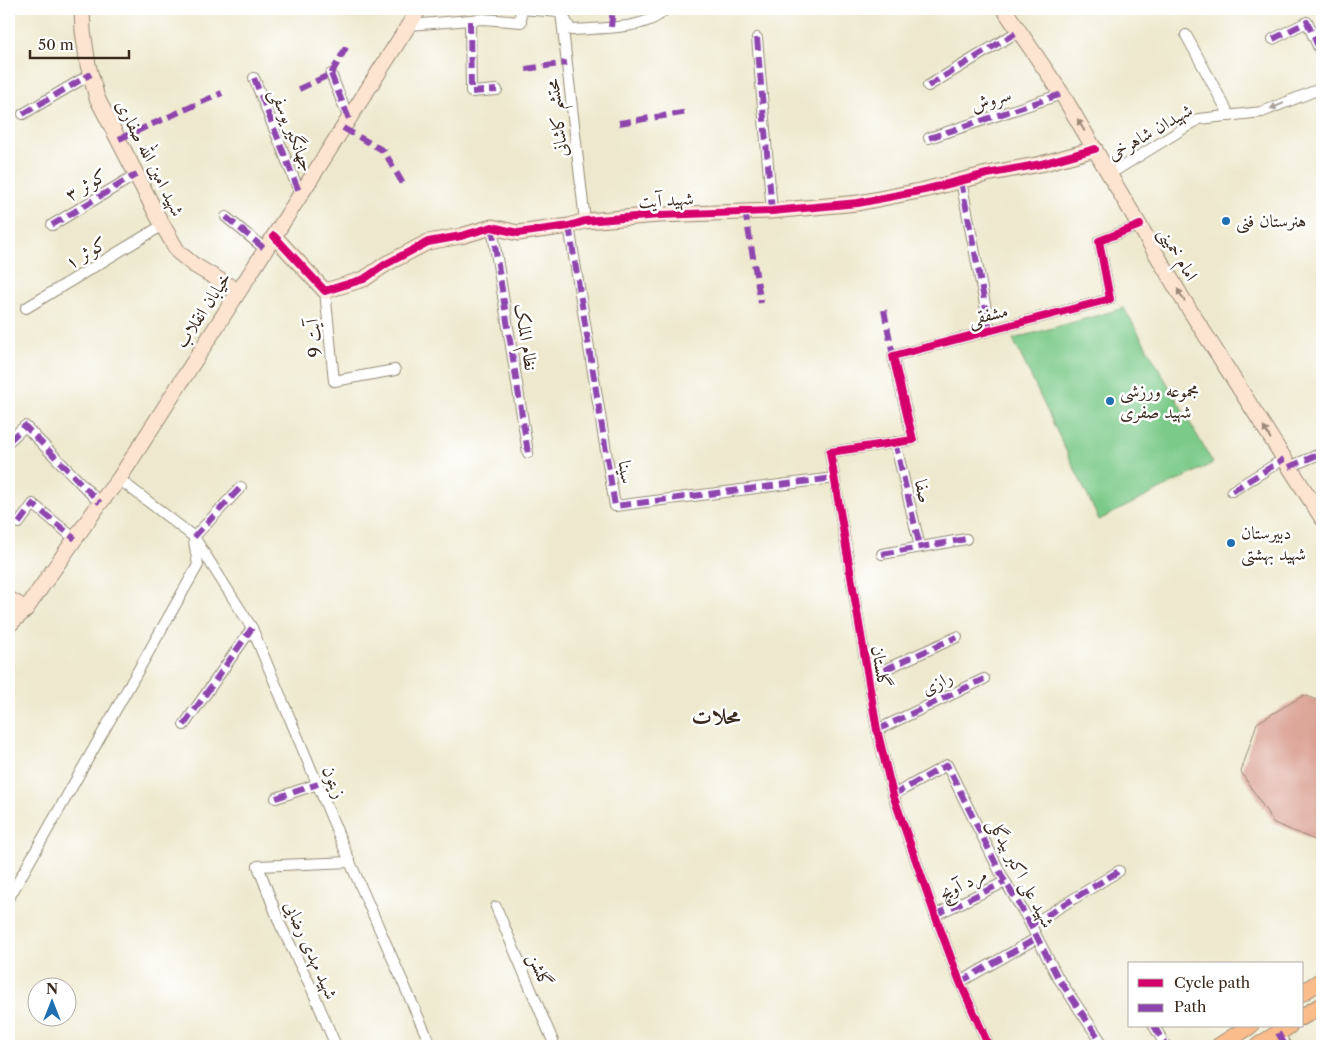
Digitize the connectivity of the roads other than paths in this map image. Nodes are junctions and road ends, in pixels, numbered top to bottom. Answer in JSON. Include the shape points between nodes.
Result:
{"nodes":[{"id":1,"x":82,"y":9,"type":"edge"},
{"id":2,"x":419,"y":9,"type":"edge"},
{"id":3,"x":665,"y":9,"type":"edge"},
{"id":4,"x":1004,"y":9,"type":"edge"},
{"id":5,"x":561,"y":12,"type":"junction"},
{"id":6,"x":470,"y":21,"type":"junction"},
{"id":7,"x":409,"y":25,"type":"junction"},
{"id":8,"x":1019,"y":31,"type":"junction"},
{"id":9,"x":1186,"y":35,"type":"dead end"},
{"id":10,"x":757,"y":38,"type":"dead end"},
{"id":11,"x":1273,"y":39,"type":"dead end"},
{"id":12,"x":1322,"y":55,"type":"edge"},
{"id":13,"x":91,"y":74,"type":"junction"},
{"id":14,"x":331,"y":74,"type":"dead end"},
{"id":15,"x":254,"y":78,"type":"dead end"},
{"id":16,"x":928,"y":86,"type":"dead end"},
{"id":17,"x":1322,"y":88,"type":"edge"},
{"id":18,"x":497,"y":90,"type":"dead end"},
{"id":19,"x":1062,"y":94,"type":"junction"},
{"id":20,"x":24,"y":114,"type":"dead end"},
{"id":21,"x":1230,"y":116,"type":"junction"},
{"id":22,"x":349,"y":119,"type":"junction"},
{"id":23,"x":929,"y":138,"type":"dead end"},
{"id":24,"x":1095,"y":149,"type":"junction"},
{"id":25,"x":137,"y":174,"type":"junction"},
{"id":26,"x":1110,"y":174,"type":"junction"},
{"id":27,"x":961,"y":181,"type":"junction"},
{"id":28,"x":300,"y":194,"type":"junction"},
{"id":29,"x":772,"y":211,"type":"junction"},
{"id":30,"x":226,"y":217,"type":"dead end"},
{"id":31,"x":585,"y":221,"type":"junction"},
{"id":32,"x":52,"y":225,"type":"dead end"},
{"id":33,"x":163,"y":225,"type":"junction"},
{"id":34,"x":570,"y":226,"type":"junction"},
{"id":35,"x":1140,"y":226,"type":"junction"},
{"id":36,"x":492,"y":227,"type":"junction"},
{"id":37,"x":274,"y":236,"type":"junction"},
{"id":38,"x":265,"y":249,"type":"junction"},
{"id":39,"x":238,"y":291,"type":"junction"},
{"id":40,"x":325,"y":291,"type":"junction"},
{"id":41,"x":26,"y":308,"type":"dead end"},
{"id":42,"x":990,"y":330,"type":"junction"},
{"id":43,"x":893,"y":356,"type":"joint"},
{"id":44,"x":395,"y":370,"type":"dead end"},
{"id":45,"x":9,"y":441,"type":"edge"},
{"id":46,"x":895,"y":442,"type":"junction"},
{"id":47,"x":528,"y":452,"type":"dead end"},
{"id":48,"x":1322,"y":453,"type":"edge"},
{"id":49,"x":1287,"y":463,"type":"junction"},
{"id":50,"x":834,"y":478,"type":"junction"},
{"id":51,"x":119,"y":479,"type":"junction"},
{"id":52,"x":241,"y":487,"type":"dead end"},
{"id":53,"x":1232,"y":491,"type":"dead end"},
{"id":54,"x":100,"y":503,"type":"junction"},
{"id":55,"x":1322,"y":518,"type":"edge"},
{"id":56,"x":19,"y":523,"type":"dead end"},
{"id":57,"x":194,"y":538,"type":"junction"},
{"id":58,"x":75,"y":539,"type":"junction"},
{"id":59,"x":966,"y":540,"type":"dead end"},
{"id":60,"x":920,"y":547,"type":"junction"},
{"id":61,"x":882,"y":554,"type":"dead end"},
{"id":62,"x":9,"y":599,"type":"edge"},
{"id":63,"x":26,"y":609,"type":"junction"},
{"id":64,"x":9,"y":624,"type":"edge"},
{"id":65,"x":252,"y":628,"type":"junction"},
{"id":66,"x":957,"y":637,"type":"dead end"},
{"id":67,"x":868,"y":677,"type":"junction"},
{"id":68,"x":984,"y":679,"type":"dead end"},
{"id":69,"x":184,"y":725,"type":"dead end"},
{"id":70,"x":877,"y":730,"type":"junction"},
{"id":71,"x":318,"y":784,"type":"junction"},
{"id":72,"x":893,"y":795,"type":"junction"},
{"id":73,"x":276,"y":798,"type":"dead end"},
{"id":74,"x":350,"y":862,"type":"junction"},
{"id":75,"x":1119,"y":871,"type":"dead end"},
{"id":76,"x":1005,"y":882,"type":"junction"},
{"id":77,"x":10,"y":896,"type":"dead end"},
{"id":78,"x":496,"y":907,"type":"dead end"},
{"id":79,"x":935,"y":915,"type":"junction"},
{"id":80,"x":1031,"y":925,"type":"junction"},
{"id":81,"x":1037,"y":938,"type":"junction"},
{"id":82,"x":1322,"y":980,"type":"edge"},
{"id":83,"x":960,"y":982,"type":"junction"},
{"id":84,"x":1304,"y":992,"type":"edge"},
{"id":85,"x":1322,"y":1005,"type":"edge"},
{"id":86,"x":1304,"y":1017,"type":"edge"},
{"id":87,"x":1155,"y":1028,"type":"edge"},
{"id":88,"x":1247,"y":1028,"type":"edge"},
{"id":89,"x":1284,"y":1035,"type":"edge"},
{"id":90,"x":987,"y":1042,"type":"dead end"},
{"id":91,"x":336,"y":1046,"type":"edge"},
{"id":92,"x":431,"y":1046,"type":"edge"},
{"id":93,"x":555,"y":1046,"type":"edge"},
{"id":94,"x":1104,"y":1046,"type":"edge"},
{"id":95,"x":1166,"y":1046,"type":"edge"},
{"id":96,"x":1219,"y":1046,"type":"edge"},
{"id":97,"x":1258,"y":1046,"type":"edge"}],
"edges":[{"from":1,"to":13,"type":"main road","name":"شهید امین الله صفاری"},
{"from":2,"to":7,"type":"main road","name":"خیابان انقلاب"},
{"from":3,"to":5,"type":"street","via":[[639,24],[571,30]]},
{"from":4,"to":8,"type":"main road","name":"امام خمینی"},
{"from":5,"to":6,"type":"street","via":[[520,9],[520,22]]},
{"from":5,"to":31,"type":"street","name":"محتشم کاشانی"},
{"from":6,"to":7,"type":"street"},
{"from":6,"to":18,"type":"street","via":[[472,92]]},
{"from":7,"to":22,"type":"main road","name":"خیابان انقلاب"},
{"from":8,"to":16,"type":"street"},
{"from":8,"to":19,"type":"main road","name":"امام خمینی"},
{"from":9,"to":21,"type":"street"},
{"from":10,"to":29,"type":"street"},
{"from":11,"to":12,"type":"street","via":[[1307,22]]},
{"from":13,"to":20,"type":"street"},
{"from":13,"to":25,"type":"main road","name":"شهید امین الله صفاری","via":[[97,98]]},
{"from":14,"to":22,"type":"street"},
{"from":15,"to":28,"type":"street","name":"جهانگیر یوسفی"},
{"from":17,"to":21,"type":"street","name":"شهیدان شاهرخی","one_way":true,"via":[[1262,112]]},
{"from":19,"to":23,"type":"street","name":"سروش"},
{"from":24,"to":19,"type":"main road","name":"امام خمینی","one_way":true},
{"from":21,"to":26,"type":"street","name":"شهیدان شاهرخی","via":[[1198,119]]},
{"from":22,"to":28,"type":"main road","name":"خیابان انقلاب"},
{"from":24,"to":26,"type":"main road","name":"امام خمینی"},
{"from":24,"to":27,"type":"main road","name":"شهید آیت"},
{"from":25,"to":32,"type":"street","name":"کوثر ۳"},
{"from":25,"to":33,"type":"main road","name":"شهید امین الله صفاری"},
{"from":26,"to":35,"type":"main road","name":"امام خمینی"},
{"from":27,"to":29,"type":"main road","name":"شهید آیت","via":[[858,203]]},
{"from":27,"to":42,"type":"street"},
{"from":28,"to":37,"type":"main road","name":"خیابان انقلاب"},
{"from":29,"to":31,"type":"main road","name":"شهید آیت"},
{"from":30,"to":38,"type":"street"},
{"from":31,"to":34,"type":"main road","name":"شهید آیت"},
{"from":33,"to":39,"type":"main road","name":"شهید امین الله صفاری","via":[[178,252]]},
{"from":33,"to":41,"type":"street","name":"کوثر ۱"},
{"from":34,"to":36,"type":"main road","name":"شهید آیت","via":[[518,233]]},
{"from":34,"to":50,"type":"street","name":"سینا","via":[[615,506]]},
{"from":35,"to":42,"type":"street","name":"مشفقی","via":[[1098,241],[1110,300]]},
{"from":49,"to":35,"type":"main road","name":"امام خمینی","one_way":true},
{"from":36,"to":40,"type":"main road","name":"شهید آیت","via":[[428,242],[364,279]]},
{"from":36,"to":47,"type":"street","name":"نظام الملک"},
{"from":37,"to":38,"type":"main road","name":"خیابان انقلاب"},
{"from":37,"to":40,"type":"main road"},
{"from":38,"to":39,"type":"main road","name":"خیابان انقلاب"},
{"from":39,"to":51,"type":"main road","name":"خیابان انقلاب"},
{"from":40,"to":44,"type":"street","name":"آیت 9","via":[[334,381]]},
{"from":42,"to":43,"type":"street","name":"مشفقی"},
{"from":43,"to":46,"type":"street","name":"گلستان","via":[[913,440]]},
{"from":45,"to":54,"type":"street","via":[[25,426]]},
{"from":46,"to":50,"type":"street","name":"گلستان","via":[[830,452]]},
{"from":46,"to":60,"type":"street","name":"صفا"},
{"from":48,"to":49,"type":"street"},
{"from":49,"to":53,"type":"street"},
{"from":49,"to":55,"type":"main road","name":"امام خمینی"},
{"from":50,"to":67,"type":"street","name":"گلستان"},
{"from":51,"to":54,"type":"main road","name":"خیابان انقلاب"},
{"from":51,"to":57,"type":"street","name":"زیتون"},
{"from":52,"to":57,"type":"street"},
{"from":54,"to":58,"type":"main road","name":"خیابان انقلاب"},
{"from":56,"to":58,"type":"street","via":[[33,504]]},
{"from":57,"to":65,"type":"street","name":"زیتون"},
{"from":57,"to":77,"type":"street","via":[[198,565]]},
{"from":58,"to":63,"type":"main road","name":"خیابان انقلاب"},
{"from":59,"to":60,"type":"street"},
{"from":60,"to":61,"type":"street"},
{"from":62,"to":63,"type":"main road"},
{"from":63,"to":64,"type":"main road","name":"خیابان انقلاب"},
{"from":65,"to":69,"type":"street"},
{"from":65,"to":71,"type":"street","name":"زیتون"},
{"from":66,"to":67,"type":"street"},
{"from":67,"to":70,"type":"street","name":"گلستان"},
{"from":68,"to":70,"type":"street","name":"رازی"},
{"from":70,"to":72,"type":"street","name":"گلستان"},
{"from":71,"to":73,"type":"street"},
{"from":71,"to":74,"type":"street","name":"زیتون"},
{"from":72,"to":76,"type":"street","name":"شهید علی اکبر بیدگلی","via":[[947,765]]},
{"from":72,"to":79,"type":"street","name":"گلستان"},
{"from":74,"to":91,"type":"street","name":"شهید مهدی رضایی","via":[[258,866],[280,924]]},
{"from":74,"to":92,"type":"street","name":"زیتون"},
{"from":75,"to":80,"type":"street"},
{"from":76,"to":79,"type":"street","name":"مرد آویچ"},
{"from":76,"to":80,"type":"street","name":"شهید علی اکبر بیدگلی"},
{"from":78,"to":93,"type":"street","name":"گلشن"},
{"from":79,"to":83,"type":"street","name":"گلستان"},
{"from":80,"to":81,"type":"street","name":"شهید علی اکبر بیدگلی"},
{"from":81,"to":83,"type":"street"},
{"from":81,"to":94,"type":"street","name":"شهید علی اکبر بیدگلی","via":[[1057,976]]},
{"from":82,"to":84,"type":"main road"},
{"from":83,"to":90,"type":"street","name":"گلستان"},
{"from":85,"to":86,"type":"main road"},
{"from":87,"to":95,"type":"street"},
{"from":88,"to":96,"type":"main road"},
{"from":89,"to":97,"type":"main road"}]}
